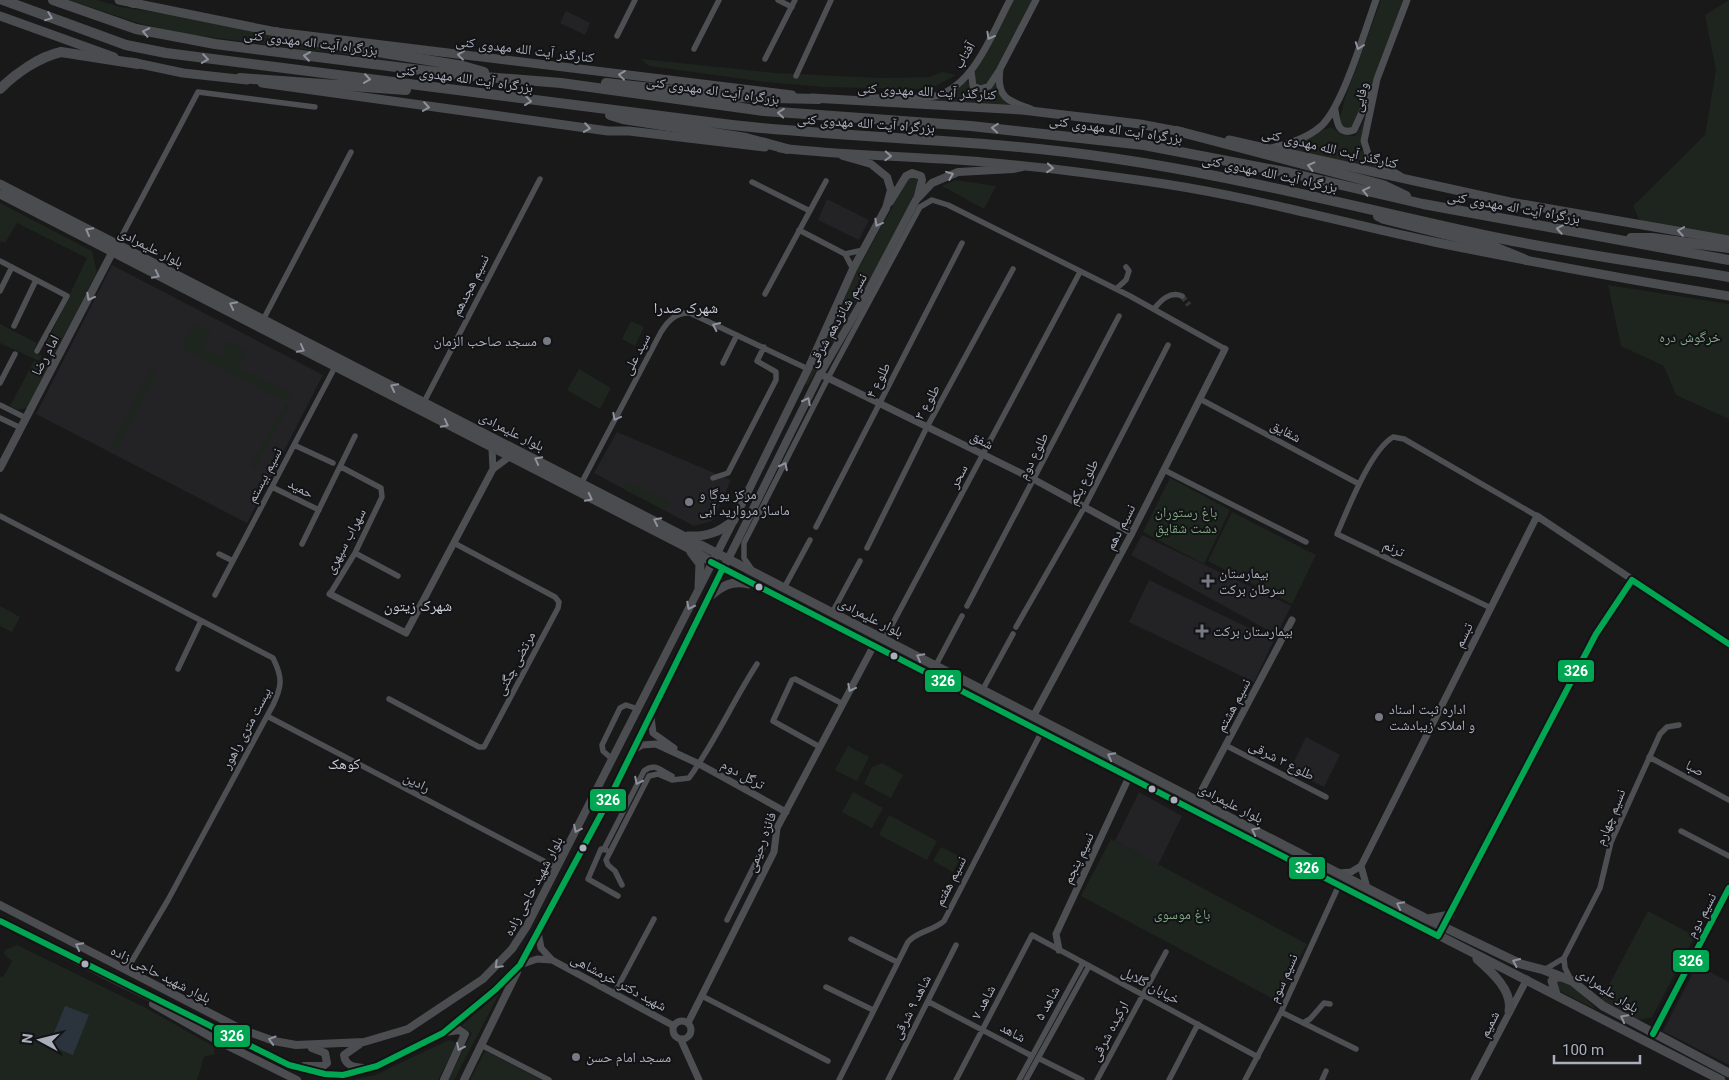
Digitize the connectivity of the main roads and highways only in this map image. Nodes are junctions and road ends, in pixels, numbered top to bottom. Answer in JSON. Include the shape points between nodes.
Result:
{"nodes":[{"id":1,"x":3,"y":0,"type":"edge"},
{"id":2,"x":53,"y":0,"type":"edge"},
{"id":3,"x":119,"y":0,"type":"edge"},
{"id":4,"x":130,"y":2,"type":"edge"},
{"id":5,"x":0,"y":16,"type":"edge"},
{"id":6,"x":276,"y":32,"type":"junction"},
{"id":7,"x":138,"y":64,"type":"junction"},
{"id":8,"x":504,"y":77,"type":"junction"},
{"id":9,"x":240,"y":78,"type":"junction"},
{"id":10,"x":561,"y":83,"type":"junction"},
{"id":11,"x":0,"y":89,"type":"edge"},
{"id":12,"x":449,"y":90,"type":"junction"},
{"id":13,"x":819,"y":98,"type":"junction"},
{"id":14,"x":590,"y":108,"type":"junction"},
{"id":15,"x":1178,"y":132,"type":"junction"},
{"id":16,"x":787,"y":149,"type":"junction"},
{"id":17,"x":823,"y":153,"type":"junction"},
{"id":18,"x":1024,"y":166,"type":"junction"},
{"id":19,"x":0,"y":184,"type":"edge"},
{"id":20,"x":0,"y":194,"type":"edge"},
{"id":21,"x":916,"y":200,"type":"junction"},
{"id":22,"x":1423,"y":204,"type":"junction"},
{"id":23,"x":886,"y":208,"type":"junction"},
{"id":24,"x":1366,"y":208,"type":"junction"},
{"id":25,"x":1608,"y":238,"type":"junction"},
{"id":26,"x":1729,"y":240,"type":"edge"},
{"id":27,"x":1729,"y":248,"type":"edge"},
{"id":28,"x":114,"y":249,"type":"junction"},
{"id":29,"x":1526,"y":260,"type":"junction"},
{"id":30,"x":1729,"y":260,"type":"edge"},
{"id":31,"x":1729,"y":277,"type":"edge"},
{"id":32,"x":1729,"y":296,"type":"edge"},
{"id":33,"x":0,"y":468,"type":"edge"},
{"id":34,"x":740,"y":507,"type":"junction"},
{"id":35,"x":751,"y":512,"type":"junction"},
{"id":36,"x":734,"y":520,"type":"junction"},
{"id":37,"x":685,"y":535,"type":"junction"},
{"id":38,"x":688,"y":548,"type":"junction"},
{"id":39,"x":716,"y":552,"type":"junction"},
{"id":40,"x":728,"y":559,"type":"junction"},
{"id":41,"x":711,"y":562,"type":"junction"},
{"id":42,"x":723,"y":568,"type":"junction"},
{"id":43,"x":700,"y":587,"type":"junction"},
{"id":44,"x":760,"y":587,"type":"junction"},
{"id":45,"x":709,"y":597,"type":"junction"},
{"id":46,"x":616,"y":752,"type":"junction"},
{"id":47,"x":630,"y":754,"type":"junction"},
{"id":48,"x":0,"y":906,"type":"edge"},
{"id":49,"x":1450,"y":915,"type":"road end"},
{"id":50,"x":1426,"y":918,"type":"junction"},
{"id":51,"x":0,"y":921,"type":"edge"},
{"id":52,"x":1466,"y":949,"type":"junction"},
{"id":53,"x":520,"y":965,"type":"junction"},
{"id":54,"x":1562,"y":977,"type":"junction"},
{"id":55,"x":115,"y":980,"type":"junction"},
{"id":56,"x":1556,"y":994,"type":"junction"},
{"id":57,"x":1509,"y":1011,"type":"road end"},
{"id":58,"x":443,"y":1033,"type":"junction"},
{"id":59,"x":364,"y":1042,"type":"junction"},
{"id":60,"x":296,"y":1045,"type":"junction"},
{"id":61,"x":289,"y":1065,"type":"junction"},
{"id":62,"x":368,"y":1068,"type":"junction"},
{"id":63,"x":1729,"y":1073,"type":"edge"},
{"id":64,"x":297,"y":1080,"type":"edge"},
{"id":65,"x":444,"y":1080,"type":"edge"},
{"id":66,"x":464,"y":1080,"type":"edge"},
{"id":67,"x":1721,"y":1080,"type":"edge"}],
"edges":[{"from":1,"to":12,"type":"highway","name":"بزرگراه آیت الله مهدوی کنی","one_way":true,"via":[[126,45],[208,59]]},
{"from":8,"to":2,"type":"highway","name":"بزرگراه آیت اله مهدوی کنی","one_way":true,"via":[[460,75],[170,37],[136,29]]},
{"from":3,"to":4,"type":"main road","name":"کنارگذر آیت الله مهدوی کنی"},
{"from":4,"to":6,"type":"main road","name":"کنارگذر آیت الله مهدوی کنی"},
{"from":5,"to":7,"type":"main road"},
{"from":6,"to":8,"type":"highway","via":[[306,40],[463,66]]},
{"from":13,"to":6,"type":"main road","name":"کنارگذر آیت الله مهدوی کنی","one_way":true},
{"from":7,"to":9,"type":"main road","via":[[183,73]]},
{"from":7,"to":11,"type":"highway","via":[[61,52],[32,65]]},
{"from":8,"to":10,"type":"highway","name":"بزرگراه آیت اله مهدوی کنی"},
{"from":9,"to":12,"type":"highway","via":[[374,89]]},
{"from":9,"to":16,"type":"main road","one_way":true,"via":[[274,86],[608,131]]},
{"from":10,"to":13,"type":"highway","via":[[624,84],[733,97]]},
{"from":22,"to":10,"type":"highway","name":"بزرگراه آیت اله مهدوی کنی","one_way":true,"via":[[1272,169],[1121,142],[971,126],[764,112]]},
{"from":12,"to":14,"type":"highway","name":"بزرگراه آیت الله مهدوی کنی","one_way":true},
{"from":13,"to":15,"type":"main road","name":"کنارگذر آیت الله مهدوی کنی","via":[[1043,112]]},
{"from":14,"to":16,"type":"highway","via":[[622,119],[746,138]]},
{"from":14,"to":24,"type":"highway","name":"بزرگراه آیت الله مهدوی کنی","via":[[802,133],[970,143],[1108,157],[1196,171]]},
{"from":22,"to":15,"type":"highway","one_way":true,"via":[[1383,185]]},
{"from":26,"to":15,"type":"main road","name":"کنارگذر آیت الله مهدوی کنی","one_way":true,"via":[[1550,210],[1270,148]]},
{"from":16,"to":17,"type":"main road"},
{"from":17,"to":18,"type":"main road","one_way":true},
{"from":17,"to":23,"type":"main road","name":"نسیم شانزدهم شرقی","via":[[871,164],[884,174],[891,190]]},
{"from":21,"to":18,"type":"main road","name":"نسیم شانزدهم شرقی","one_way":true,"via":[[932,183],[958,172]]},
{"from":18,"to":29,"type":"main road","one_way":true,"via":[[1225,194],[1432,242]]},
{"from":28,"to":19,"type":"main road","name":"بلوار علیمرادی","one_way":true},
{"from":20,"to":28,"type":"main road","name":"بلوار علیمرادی"},
{"from":21,"to":23,"type":"main road","via":[[922,180],[912,172],[906,176]]},
{"from":35,"to":21,"type":"main road","name":"نسیم شانزدهم شرقی","one_way":true,"via":[[820,374]]},
{"from":25,"to":22,"type":"highway","name":"بزرگراه آیت اله مهدوی کنی","one_way":true},
{"from":23,"to":34,"type":"main road","name":"نسیم شانزدهم شرقی","one_way":true,"via":[[853,269]]},
{"from":24,"to":29,"type":"highway","via":[[1384,219],[1492,246]]},
{"from":24,"to":31,"type":"highway","name":"بزرگراه آیت الله مهدوی کنی","via":[[1481,235]]},
{"from":25,"to":27,"type":"highway","via":[[1652,238]]},
{"from":25,"to":30,"type":"highway"},
{"from":28,"to":33,"type":"main road","name":"امام رضا","one_way":true},
{"from":37,"to":28,"type":"main road","name":"بلوار علیمرادی","one_way":true,"via":[[263,320]]},
{"from":28,"to":38,"type":"main road","name":"بلوار علیمرادی","one_way":true,"via":[[492,449]]},
{"from":29,"to":32,"type":"main road"},
{"from":34,"to":35,"type":"main road","via":[[743,514]]},
{"from":34,"to":36,"type":"main road","name":"نسیم شانزدهم شرقی"},
{"from":35,"to":40,"type":"main road","name":"نسیم شانزدهم شرقی"},
{"from":36,"to":37,"type":"main road","via":[[702,537]]},
{"from":36,"to":39,"type":"main road","name":"نسیم شانزدهم شرقی"},
{"from":37,"to":39,"type":"main road","name":"بلوار علیمرادی"},
{"from":38,"to":41,"type":"main road","name":"بلوار علیمرادی"},
{"from":38,"to":43,"type":"main road","via":[[700,564]]},
{"from":39,"to":40,"type":"main road","name":"بلوار علیمرادی"},
{"from":39,"to":41,"type":"main road","name":"نسیم شانزدهم شرقی"},
{"from":40,"to":42,"type":"main road","name":"نسیم شانزدهم شرقی"},
{"from":50,"to":40,"type":"main road","name":"بلوار علیمرادی","one_way":true},
{"from":41,"to":42,"type":"main road","name":"بلوار علیمرادی"},
{"from":41,"to":43,"type":"main road","name":"بلوار شهید حاجی زاده"},
{"from":42,"to":44,"type":"main road","name":"بلوار علیمرادی"},
{"from":42,"to":45,"type":"main road","name":"بلوار شهید حاجی زاده"},
{"from":43,"to":46,"type":"main road","name":"بلوار شهید حاجی زاده","one_way":true},
{"from":44,"to":45,"type":"main road","via":[[733,582]]},
{"from":44,"to":52,"type":"main road","name":"بلوار علیمرادی"},
{"from":45,"to":47,"type":"main road","name":"بلوار شهید حاجی زاده"},
{"from":46,"to":47,"type":"main road"},
{"from":46,"to":59,"type":"main road","name":"بلوار شهید حاجی زاده","one_way":true,"via":[[512,949],[488,974],[447,1005],[408,1029]]},
{"from":47,"to":53,"type":"main road","name":"بلوار شهید حاجی زاده"},
{"from":60,"to":48,"type":"main road","name":"بلوار شهید حاجی زاده","one_way":true,"via":[[241,1029]]},
{"from":49,"to":50,"type":"main road"},
{"from":54,"to":50,"type":"main road","name":"بلوار علیمرادی","one_way":true,"via":[[1521,964]]},
{"from":51,"to":55,"type":"main road","name":"بلوار شهید حاجی زاده"},
{"from":52,"to":56,"type":"main road","name":"بلوار علیمرادی"},
{"from":52,"to":57,"type":"main road","via":[[1498,980],[1511,1003]]},
{"from":53,"to":58,"type":"main road","name":"بلوار شهید حاجی زاده","via":[[489,996]]},
{"from":53,"to":66,"type":"main road"},
{"from":54,"to":56,"type":"main road","via":[[1552,981]]},
{"from":63,"to":54,"type":"main road","name":"بلوار علیمرادی","one_way":true,"via":[[1603,1006],[1572,981]]},
{"from":55,"to":61,"type":"main road","name":"بلوار شهید حاجی زاده"},
{"from":55,"to":64,"type":"main road","via":[[220,1042]]},
{"from":56,"to":67,"type":"main road","name":"بلوار علیمرادی"},
{"from":58,"to":62,"type":"main road","name":"بلوار شهید حاجی زاده","via":[[403,1055]]},
{"from":58,"to":65,"type":"main road","one_way":true,"via":[[458,1030],[464,1034]]},
{"from":59,"to":60,"type":"main road","name":"بلوار شهید حاجی زاده"},
{"from":59,"to":62,"type":"main road","via":[[350,1050],[344,1061]]},
{"from":60,"to":61,"type":"main road","via":[[320,1049],[327,1063],[323,1066]]},
{"from":61,"to":62,"type":"main road","name":"بلوار شهید حاجی زاده","via":[[325,1074],[344,1074]]}]}
